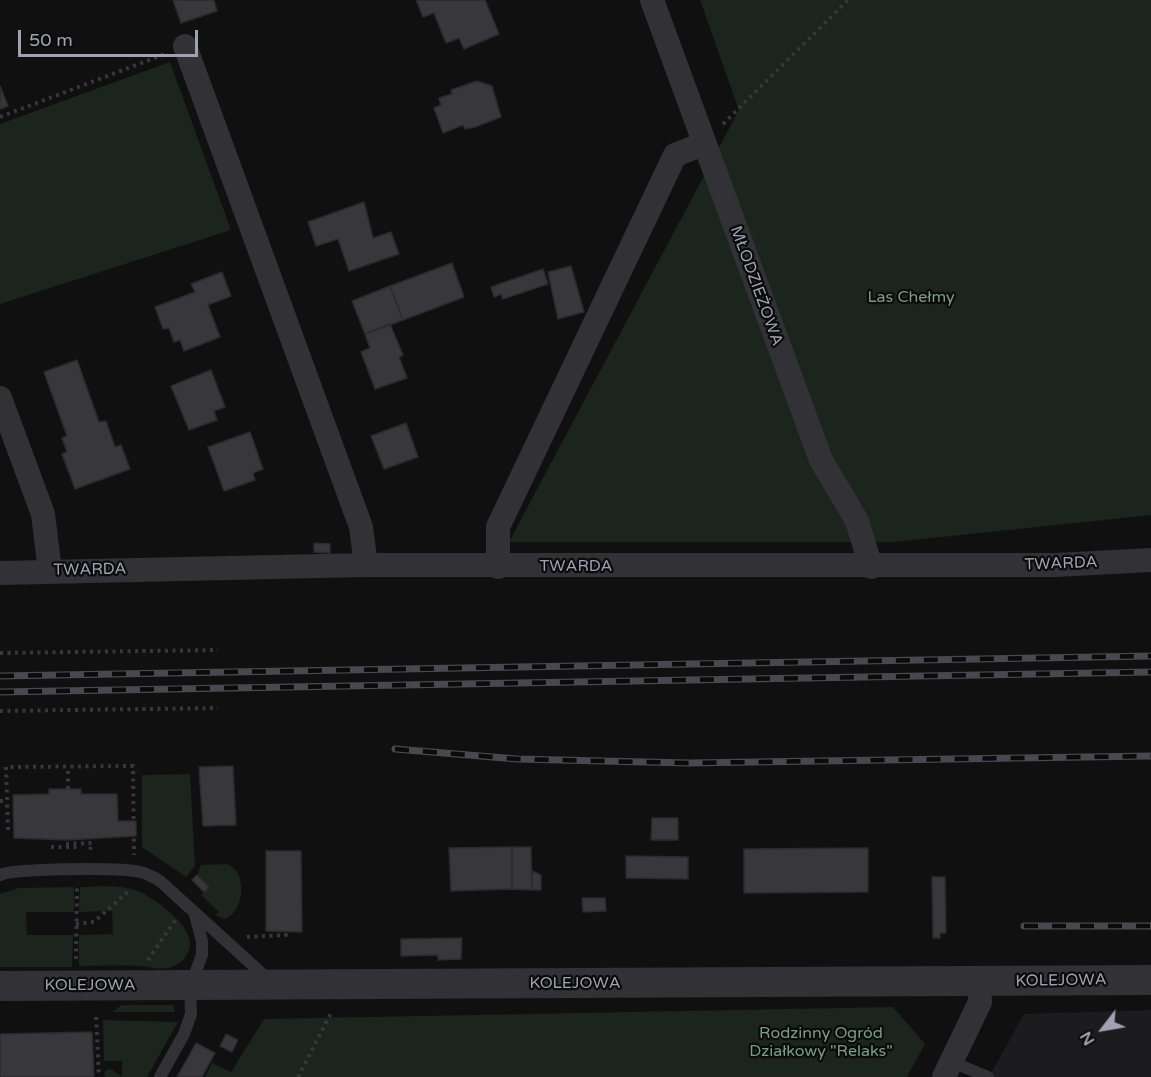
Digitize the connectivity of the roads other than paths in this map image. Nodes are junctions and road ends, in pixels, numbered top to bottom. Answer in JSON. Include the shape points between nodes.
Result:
{"nodes":[{"id":1,"x":652,"y":0,"type":"edge"},
{"id":2,"x":185,"y":46,"type":"road end"},
{"id":3,"x":703,"y":144,"type":"junction"},
{"id":4,"x":0,"y":398,"type":"edge"},
{"id":5,"x":1151,"y":560,"type":"edge"},
{"id":6,"x":366,"y":565,"type":"junction"},
{"id":7,"x":498,"y":567,"type":"junction"},
{"id":8,"x":872,"y":567,"type":"junction"},
{"id":9,"x":50,"y":571,"type":"junction"},
{"id":10,"x":0,"y":573,"type":"edge"},
{"id":11,"x":0,"y":875,"type":"edge"},
{"id":12,"x":190,"y":910,"type":"junction"},
{"id":13,"x":1151,"y":980,"type":"edge"},
{"id":14,"x":979,"y":982,"type":"junction"},
{"id":15,"x":0,"y":986,"type":"edge"},
{"id":16,"x":190,"y":987,"type":"junction"},
{"id":17,"x":276,"y":987,"type":"junction"},
{"id":18,"x":948,"y":1069,"type":"edge"},
{"id":19,"x":160,"y":1077,"type":"edge"},
{"id":20,"x":988,"y":1077,"type":"edge"}],
"edges":[{"from":1,"to":3,"type":"street","name":"MŁODZIEŻOWA"},
{"from":2,"to":6,"type":"street","via":[[362,527]]},
{"from":3,"to":7,"type":"street","via":[[675,155],[498,527]]},
{"from":3,"to":8,"type":"street","name":"MŁODZIEŻOWA","via":[[821,460],[857,521]]},
{"from":4,"to":9,"type":"street","via":[[43,514]]},
{"from":5,"to":8,"type":"street","name":"TWARDA"},
{"from":6,"to":7,"type":"street","name":"TWARDA"},
{"from":6,"to":9,"type":"street","name":"TWARDA"},
{"from":7,"to":8,"type":"street","name":"TWARDA"},
{"from":9,"to":10,"type":"street","name":"TWARDA"},
{"from":11,"to":12,"type":"lane","via":[[13,871],[134,870],[160,881]]},
{"from":12,"to":16,"type":"lane","via":[[202,941],[202,955]]},
{"from":12,"to":17,"type":"lane"},
{"from":13,"to":14,"type":"street","name":"KOLEJOWA"},
{"from":14,"to":17,"type":"street","name":"KOLEJOWA"},
{"from":14,"to":18,"type":"street","via":[[980,1002]]},
{"from":15,"to":16,"type":"street","name":"KOLEJOWA"},
{"from":16,"to":17,"type":"street","name":"KOLEJOWA"},
{"from":16,"to":19,"type":"lane","via":[[191,1014]]},
{"from":18,"to":20,"type":"lane"}]}
